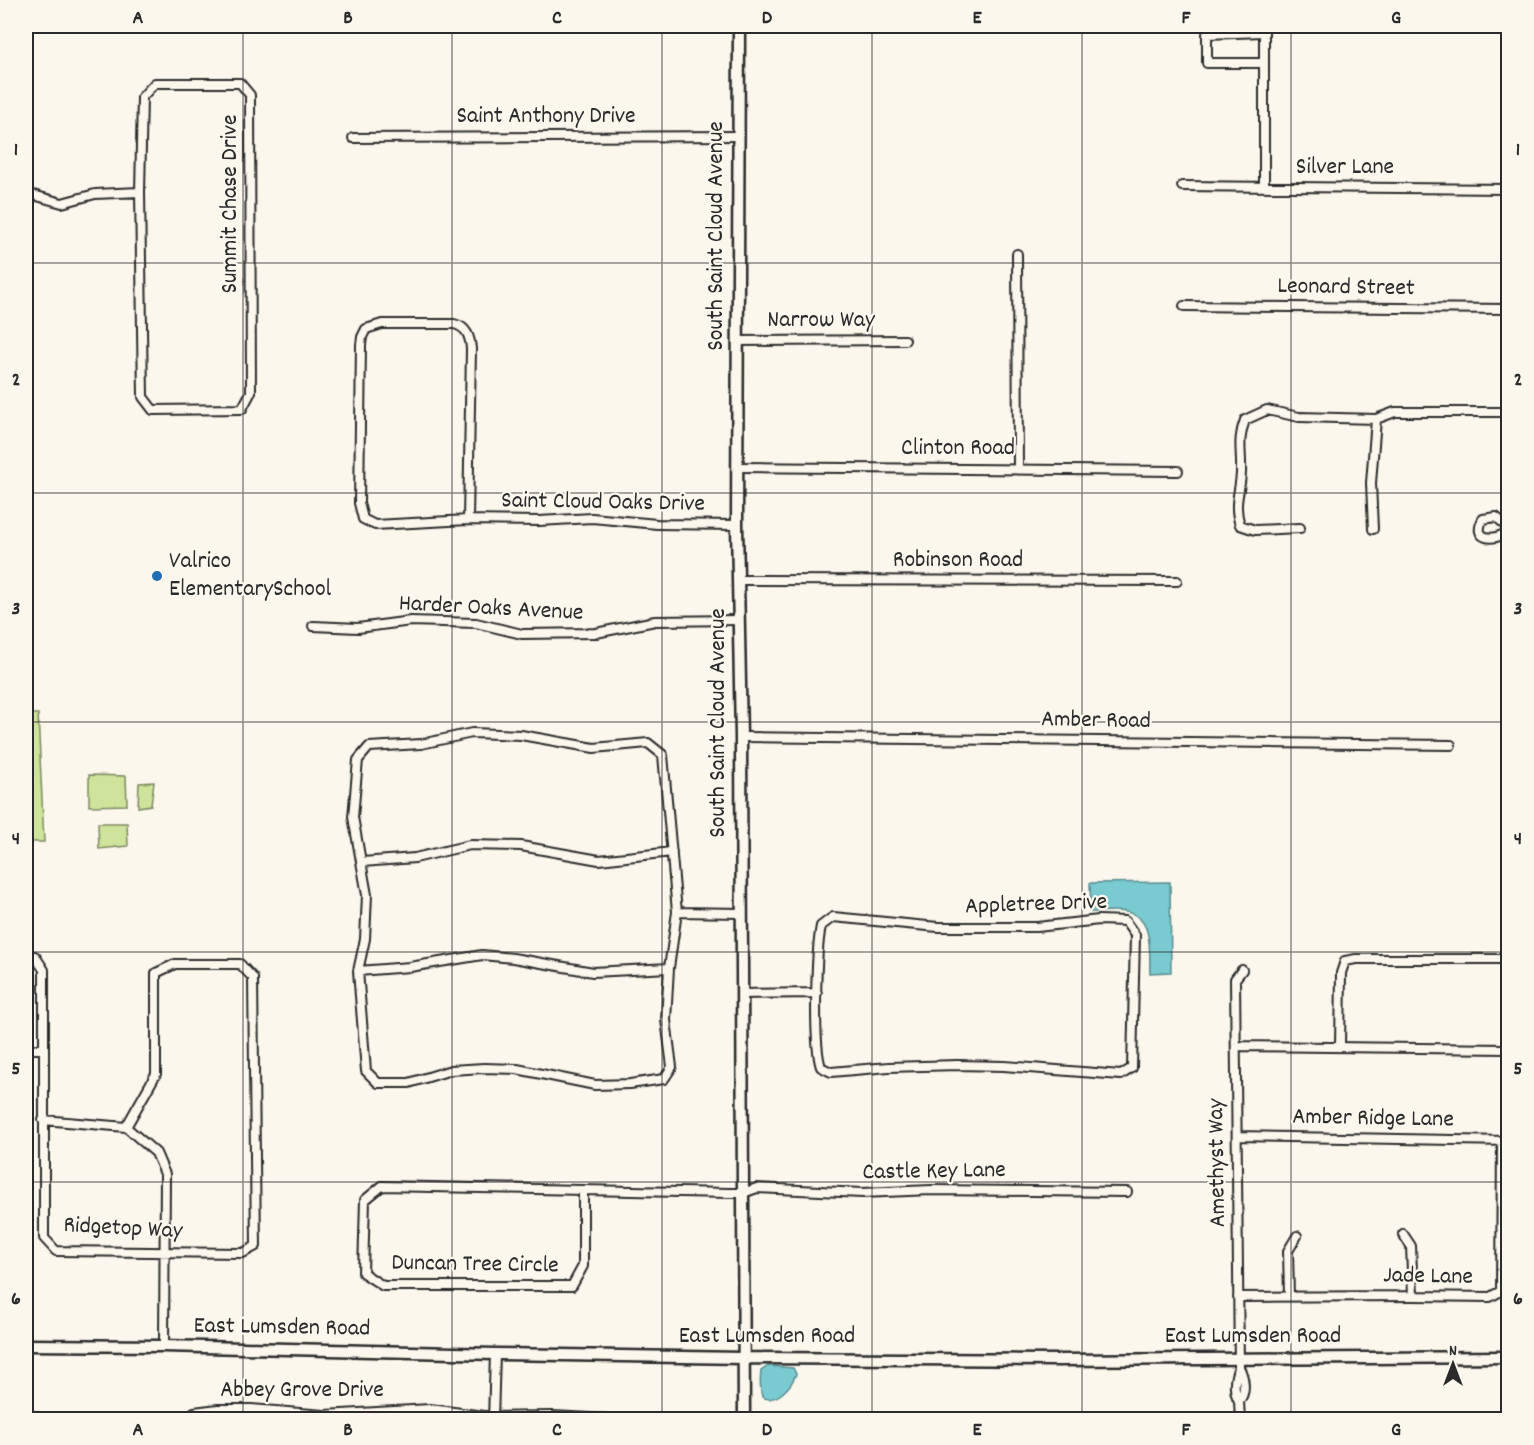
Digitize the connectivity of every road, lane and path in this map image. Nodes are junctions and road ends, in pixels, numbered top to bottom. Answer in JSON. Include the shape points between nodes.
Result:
{"nodes":[{"id":1,"x":739,"y":26,"type":"edge"},
{"id":2,"x":1264,"y":29,"type":"edge"},
{"id":3,"x":1264,"y":63,"type":"junction"},
{"id":4,"x":739,"y":136,"type":"junction"},
{"id":5,"x":353,"y":138,"type":"dead end"},
{"id":6,"x":1182,"y":186,"type":"dead end"},
{"id":7,"x":1264,"y":187,"type":"junction"},
{"id":8,"x":1509,"y":189,"type":"edge"},
{"id":9,"x":140,"y":192,"type":"junction"},
{"id":10,"x":26,"y":194,"type":"edge"},
{"id":11,"x":1017,"y":254,"type":"dead end"},
{"id":12,"x":1184,"y":306,"type":"dead end"},
{"id":13,"x":1509,"y":309,"type":"edge"},
{"id":14,"x":905,"y":340,"type":"dead end"},
{"id":15,"x":737,"y":341,"type":"junction"},
{"id":16,"x":1509,"y":412,"type":"edge"},
{"id":17,"x":1376,"y":418,"type":"junction"},
{"id":18,"x":737,"y":467,"type":"junction"},
{"id":19,"x":1018,"y":469,"type":"junction"},
{"id":20,"x":1178,"y":471,"type":"dead end"},
{"id":21,"x":468,"y":520,"type":"junction"},
{"id":22,"x":737,"y":525,"type":"junction"},
{"id":23,"x":1509,"y":527,"type":"edge"},
{"id":24,"x":1300,"y":528,"type":"dead end"},
{"id":25,"x":1373,"y":529,"type":"dead end"},
{"id":26,"x":1509,"y":532,"type":"edge"},
{"id":27,"x":739,"y":580,"type":"junction"},
{"id":28,"x":1177,"y":581,"type":"dead end"},
{"id":29,"x":739,"y":620,"type":"junction"},
{"id":30,"x":313,"y":626,"type":"dead end"},
{"id":31,"x":741,"y":737,"type":"junction"},
{"id":32,"x":1451,"y":745,"type":"dead end"},
{"id":33,"x":672,"y":852,"type":"junction"},
{"id":34,"x":362,"y":862,"type":"junction"},
{"id":35,"x":677,"y":912,"type":"junction"},
{"id":36,"x":741,"y":913,"type":"junction"},
{"id":37,"x":26,"y":956,"type":"edge"},
{"id":38,"x":1509,"y":959,"type":"edge"},
{"id":39,"x":669,"y":968,"type":"junction"},
{"id":40,"x":1242,"y":970,"type":"dead end"},
{"id":41,"x":358,"y":971,"type":"junction"},
{"id":42,"x":818,"y":993,"type":"junction"},
{"id":43,"x":742,"y":994,"type":"junction"},
{"id":44,"x":1236,"y":1046,"type":"junction"},
{"id":45,"x":1340,"y":1047,"type":"junction"},
{"id":46,"x":26,"y":1049,"type":"edge"},
{"id":47,"x":43,"y":1049,"type":"junction"},
{"id":48,"x":1509,"y":1049,"type":"edge"},
{"id":49,"x":43,"y":1120,"type":"junction"},
{"id":50,"x":126,"y":1127,"type":"junction"},
{"id":51,"x":1237,"y":1136,"type":"junction"},
{"id":52,"x":1506,"y":1141,"type":"edge"},
{"id":53,"x":583,"y":1190,"type":"junction"},
{"id":54,"x":1127,"y":1192,"type":"dead end"},
{"id":55,"x":743,"y":1193,"type":"junction"},
{"id":56,"x":1403,"y":1234,"type":"dead end"},
{"id":57,"x":1297,"y":1236,"type":"dead end"},
{"id":58,"x":165,"y":1252,"type":"junction"},
{"id":59,"x":1289,"y":1296,"type":"junction"},
{"id":60,"x":1413,"y":1296,"type":"junction"},
{"id":61,"x":1238,"y":1297,"type":"junction"},
{"id":62,"x":26,"y":1345,"type":"edge"},
{"id":63,"x":164,"y":1346,"type":"junction"},
{"id":64,"x":495,"y":1354,"type":"junction"},
{"id":65,"x":1509,"y":1357,"type":"edge"},
{"id":66,"x":743,"y":1358,"type":"junction"},
{"id":67,"x":1239,"y":1362,"type":"junction"},
{"id":68,"x":26,"y":1414,"type":"edge"},
{"id":69,"x":493,"y":1418,"type":"edge"},
{"id":70,"x":48,"y":1419,"type":"edge"},
{"id":71,"x":185,"y":1419,"type":"edge"},
{"id":72,"x":611,"y":1419,"type":"edge"},
{"id":73,"x":744,"y":1419,"type":"edge"},
{"id":74,"x":1240,"y":1419,"type":"edge"}],
"edges":[{"from":1,"to":4,"type":"street","name":"South Saint Cloud Avenue"},
{"from":2,"to":3,"type":"street"},
{"from":2,"to":3,"type":"street","via":[[1207,34],[1207,63]]},
{"from":3,"to":7,"type":"street"},
{"from":4,"to":5,"type":"street","name":"Saint Anthony Drive"},
{"from":4,"to":15,"type":"street","name":"South Saint Cloud Avenue"},
{"from":6,"to":7,"type":"street","name":"Silver Lane"},
{"from":7,"to":8,"type":"street","name":"Silver Lane"},
{"from":9,"to":9,"type":"street","name":"Summit Chase Drive","via":[[142,97],[155,83],[240,83],[250,95],[251,392],[242,409],[153,410],[143,397]]},
{"from":9,"to":10,"type":"street","via":[[95,194],[63,203]]},
{"from":11,"to":19,"type":"street"},
{"from":12,"to":13,"type":"street","name":"Leonard Street"},
{"from":14,"to":15,"type":"street","name":"Narrow Way"},
{"from":15,"to":18,"type":"street","name":"South Saint Cloud Avenue"},
{"from":16,"to":17,"type":"street","via":[[1395,412]]},
{"from":17,"to":24,"type":"street","via":[[1299,417],[1267,410],[1245,420],[1239,434],[1241,473],[1236,511],[1240,525],[1256,530]]},
{"from":17,"to":25,"type":"street","via":[[1371,483]]},
{"from":18,"to":19,"type":"street","name":"Clinton Road"},
{"from":18,"to":22,"type":"street","name":"South Saint Cloud Avenue"},
{"from":19,"to":20,"type":"street","name":"Clinton Road"},
{"from":21,"to":21,"type":"street","name":"Saint Cloud Oaks Drive","via":[[375,525],[363,519],[359,503],[361,345],[363,333],[370,326],[454,324],[468,333],[471,349]]},
{"from":21,"to":22,"type":"street","name":"Saint Cloud Oaks Drive","via":[[592,518]]},
{"from":22,"to":27,"type":"street","name":"South Saint Cloud Avenue"},
{"from":23,"to":26,"type":"street","via":[[1496,517],[1483,519],[1480,525],[1486,538]]},
{"from":27,"to":28,"type":"street","name":"Robinson Road"},
{"from":27,"to":29,"type":"street","name":"South Saint Cloud Avenue"},
{"from":29,"to":30,"type":"street","name":"Harder Oaks Avenue","via":[[655,621],[596,633],[522,634],[476,623],[433,621],[358,628]]},
{"from":29,"to":31,"type":"street","name":"South Saint Cloud Avenue"},
{"from":31,"to":32,"type":"street","name":"Amber Road"},
{"from":31,"to":36,"type":"street","name":"South Saint Cloud Avenue"},
{"from":33,"to":34,"type":"street","via":[[599,860],[520,846],[470,845],[415,858]]},
{"from":33,"to":34,"type":"street","via":[[663,755],[648,743],[594,748],[521,735],[472,733],[421,744],[369,747],[358,760],[353,817]]},
{"from":33,"to":35,"type":"street"},
{"from":34,"to":41,"type":"street","via":[[367,895],[365,939]]},
{"from":35,"to":36,"type":"street"},
{"from":35,"to":39,"type":"street"},
{"from":36,"to":43,"type":"street","name":"South Saint Cloud Avenue"},
{"from":37,"to":47,"type":"street","name":"Ridgetop Way","via":[[35,956],[44,970]]},
{"from":38,"to":45,"type":"street","via":[[1345,961],[1341,973]]},
{"from":39,"to":41,"type":"street","via":[[593,972],[482,955],[410,968]]},
{"from":39,"to":41,"type":"street","via":[[666,1020],[672,1067],[664,1079],[595,1085],[517,1069],[484,1068],[452,1070],[409,1083],[378,1083],[366,1071]]},
{"from":40,"to":44,"type":"street","name":"Amethyst Way","via":[[1235,980]]},
{"from":42,"to":42,"type":"street","name":"Appletree Drive","via":[[819,934],[821,926],[833,917],[938,927],[1037,927],[1125,921],[1135,935],[1132,1068],[1121,1075],[957,1065],[831,1072],[821,1066],[817,1056]]},
{"from":42,"to":43,"type":"street"},
{"from":43,"to":55,"type":"street","name":"South Saint Cloud Avenue"},
{"from":44,"to":45,"type":"street"},
{"from":44,"to":51,"type":"street","name":"Amethyst Way"},
{"from":45,"to":48,"type":"street"},
{"from":46,"to":47,"type":"street"},
{"from":47,"to":49,"type":"street","name":"Ridgetop Way"},
{"from":49,"to":50,"type":"street"},
{"from":49,"to":58,"type":"street","name":"Ridgetop Way","via":[[44,1238],[56,1251]]},
{"from":50,"to":58,"type":"street","via":[[156,1153],[165,1174]]},
{"from":50,"to":58,"type":"street","name":"Ridgetop Way","via":[[156,1074],[156,973],[175,964],[240,964],[252,978],[256,1246],[243,1253]]},
{"from":51,"to":52,"type":"street","name":"Amber Ridge Lane"},
{"from":51,"to":61,"type":"street","name":"Amethyst Way"},
{"from":52,"to":60,"type":"street","name":"Jade Lane","via":[[1501,1291],[1490,1298]]},
{"from":53,"to":53,"type":"street","name":"Duncan Tree Circle","via":[[382,1186],[365,1200],[363,1273],[383,1286],[572,1286],[583,1266]]},
{"from":53,"to":55,"type":"street","name":"Duncan Tree Circle"},
{"from":54,"to":55,"type":"street","name":"Castle Key Lane","via":[[862,1193],[757,1188]]},
{"from":55,"to":66,"type":"street","name":"South Saint Cloud Avenue"},
{"from":56,"to":60,"type":"street","via":[[1411,1246]]},
{"from":57,"to":59,"type":"street","via":[[1288,1251]]},
{"from":58,"to":63,"type":"street"},
{"from":59,"to":60,"type":"street","name":"Jade Lane"},
{"from":59,"to":61,"type":"street","name":"Jade Lane"},
{"from":61,"to":67,"type":"street","name":"Amethyst Way"},
{"from":62,"to":63,"type":"street","name":"East Lumsden Road"},
{"from":63,"to":64,"type":"street","name":"East Lumsden Road"},
{"from":64,"to":66,"type":"street","name":"East Lumsden Road"},
{"from":64,"to":69,"type":"street"},
{"from":65,"to":67,"type":"street","name":"East Lumsden Road"},
{"from":66,"to":67,"type":"street","name":"East Lumsden Road"},
{"from":66,"to":73,"type":"street","name":"South Saint Cloud Avenue"},
{"from":67,"to":74,"type":"street","name":"Amethyst Way","via":[[1235,1376]]},
{"from":68,"to":70,"type":"street"},
{"from":69,"to":71,"type":"street","name":"Abbey Grove Drive","via":[[430,1409],[324,1416],[251,1408],[194,1413]]},
{"from":69,"to":72,"type":"street","name":"Abbey Grove Drive"}]}
